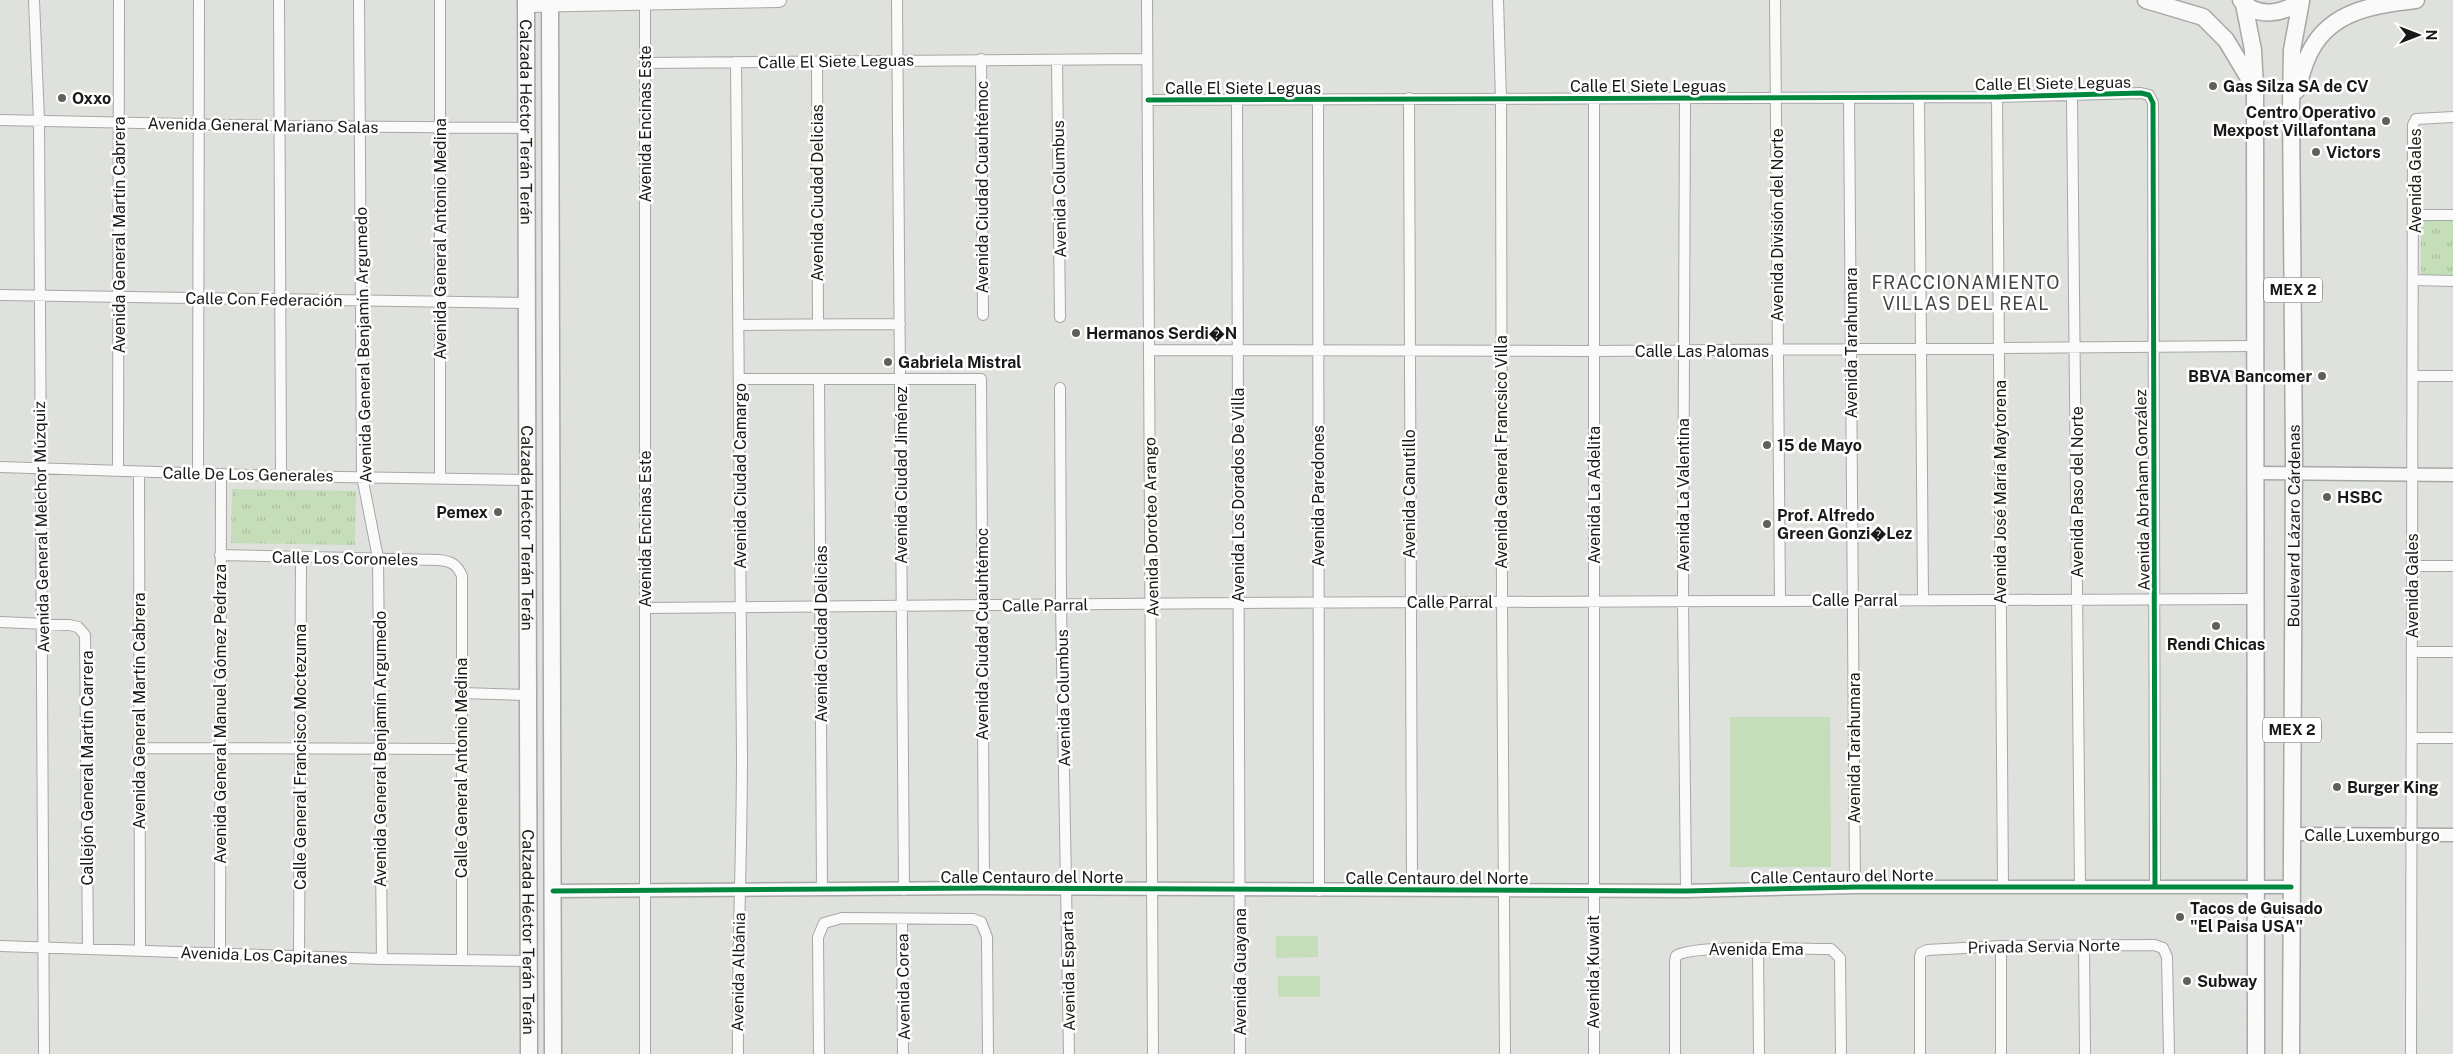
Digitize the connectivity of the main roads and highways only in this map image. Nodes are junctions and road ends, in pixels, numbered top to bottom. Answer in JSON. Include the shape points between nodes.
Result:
{"nodes":[{"id":1,"x":779,"y":0,"type":"edge"},
{"id":2,"x":2146,"y":0,"type":"edge"},
{"id":3,"x":2301,"y":0,"type":"edge"},
{"id":4,"x":2416,"y":0,"type":"edge"},
{"id":5,"x":2240,"y":1,"type":"edge"},
{"id":6,"x":526,"y":2,"type":"edge"},
{"id":7,"x":550,"y":2,"type":"edge"},
{"id":8,"x":2255,"y":88,"type":"junction"},
{"id":9,"x":2290,"y":107,"type":"junction"},
{"id":10,"x":527,"y":303,"type":"junction"},
{"id":11,"x":550,"y":384,"type":"junction"},
{"id":12,"x":528,"y":768,"type":"junction"},
{"id":13,"x":553,"y":891,"type":"junction"},
{"id":14,"x":528,"y":961,"type":"junction"},
{"id":15,"x":529,"y":1054,"type":"edge"},
{"id":16,"x":544,"y":1054,"type":"edge"},
{"id":17,"x":553,"y":1054,"type":"edge"},
{"id":18,"x":2256,"y":1054,"type":"edge"},
{"id":19,"x":2291,"y":1054,"type":"edge"}],
"edges":[{"from":1,"to":7,"type":"main road","via":[[645,4]]},
{"from":2,"to":8,"type":"main road","via":[[2203,16],[2226,40]]},
{"from":3,"to":5,"type":"main road","number":"MEX 2","via":[[2291,8],[2269,13],[2257,11]]},
{"from":3,"to":9,"type":"main road","name":"Boulevard Lázaro Cárdenas","number":"MEX 2","via":[[2292,50]]},
{"from":4,"to":9,"type":"main road","via":[[2369,6],[2344,16],[2324,31],[2311,50]]},
{"from":5,"to":8,"type":"main road","via":[[2254,50]]},
{"from":6,"to":7,"type":"main road"},
{"from":6,"to":10,"type":"main road","name":"Calzada Héctor Terán Terán"},
{"from":7,"to":11,"type":"main road","name":"Calzada Héctor Terán Terán"},
{"from":8,"to":18,"type":"main road","number":"MEX 2"},
{"from":9,"to":19,"type":"main road","name":"Boulevard Lázaro Cárdenas","number":"MEX 2","via":[[2294,473]]},
{"from":10,"to":11,"type":"main road","via":[[540,315],[545,371]]},
{"from":10,"to":12,"type":"main road","name":"Calzada Héctor Terán Terán"},
{"from":11,"to":13,"type":"main road","name":"Calzada Héctor Terán Terán"},
{"from":12,"to":13,"type":"main road","via":[[534,796],[536,864],[542,880]]},
{"from":12,"to":14,"type":"main road","name":"Calzada Héctor Terán Terán"},
{"from":13,"to":17,"type":"main road","name":"Calzada Héctor Terán Terán"},
{"from":14,"to":15,"type":"main road","name":"Calzada Héctor Terán Terán"},
{"from":14,"to":16,"type":"main road","via":[[536,966],[543,981]]}]}
